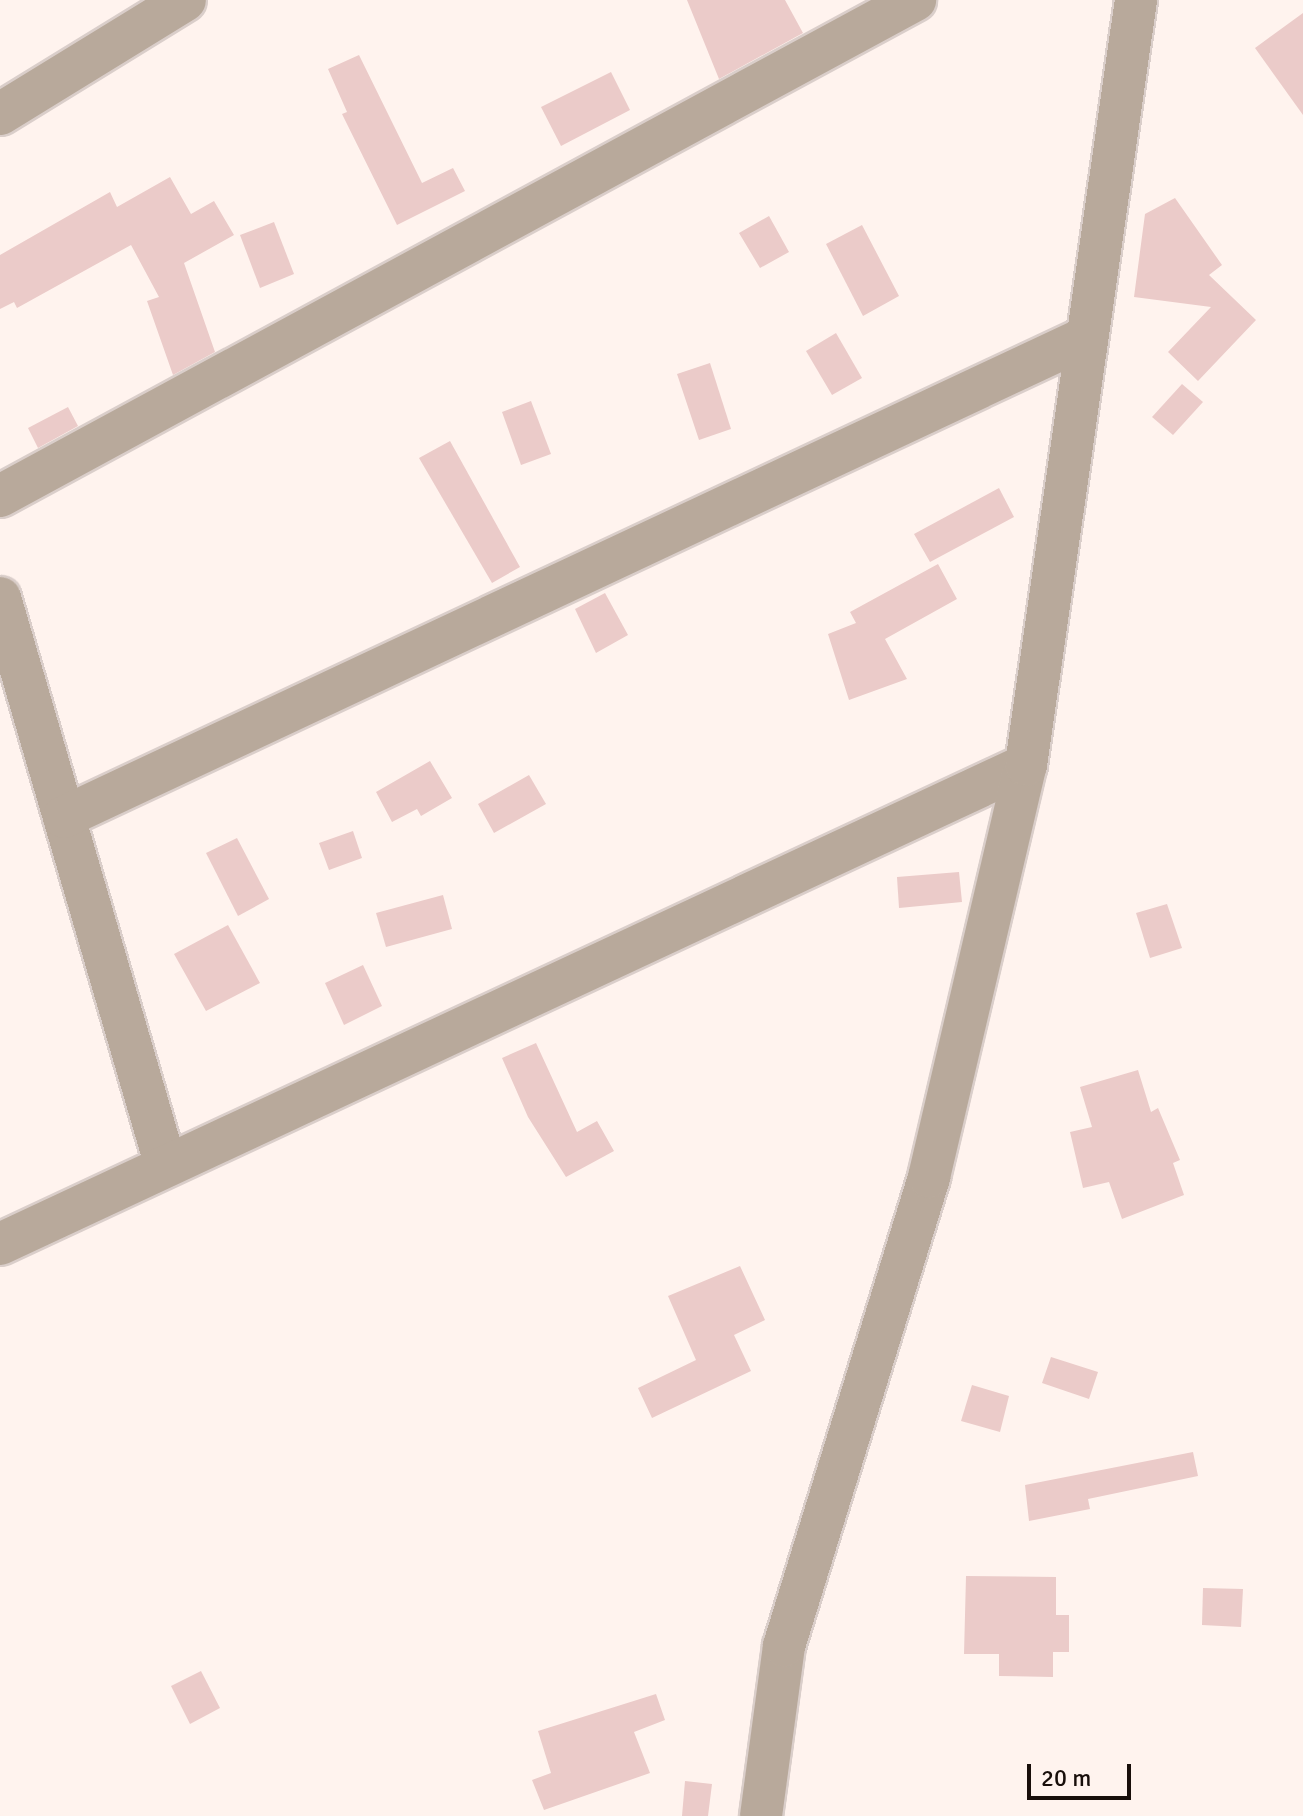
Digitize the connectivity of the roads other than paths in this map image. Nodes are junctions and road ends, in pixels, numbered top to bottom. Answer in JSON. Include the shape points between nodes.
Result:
{"nodes":[{"id":1,"x":185,"y":0,"type":"edge"},
{"id":2,"x":915,"y":0,"type":"edge"},
{"id":3,"x":1136,"y":0,"type":"edge"},
{"id":4,"x":0,"y":114,"type":"edge"},
{"id":5,"x":1087,"y":337,"type":"junction"},
{"id":6,"x":0,"y":496,"type":"edge"},
{"id":7,"x":0,"y":598,"type":"edge"},
{"id":8,"x":1026,"y":765,"type":"junction"},
{"id":9,"x":64,"y":817,"type":"junction"},
{"id":10,"x":165,"y":1163,"type":"junction"},
{"id":11,"x":0,"y":1244,"type":"edge"},
{"id":12,"x":761,"y":1816,"type":"edge"}],
"edges":[{"from":1,"to":4,"type":"street"},
{"from":2,"to":6,"type":"street"},
{"from":3,"to":5,"type":"street"},
{"from":5,"to":8,"type":"street"},
{"from":5,"to":9,"type":"street"},
{"from":7,"to":9,"type":"street"},
{"from":8,"to":10,"type":"street"},
{"from":8,"to":12,"type":"street","via":[[929,1177],[784,1646]]},
{"from":9,"to":10,"type":"street"},
{"from":10,"to":11,"type":"street"}]}
